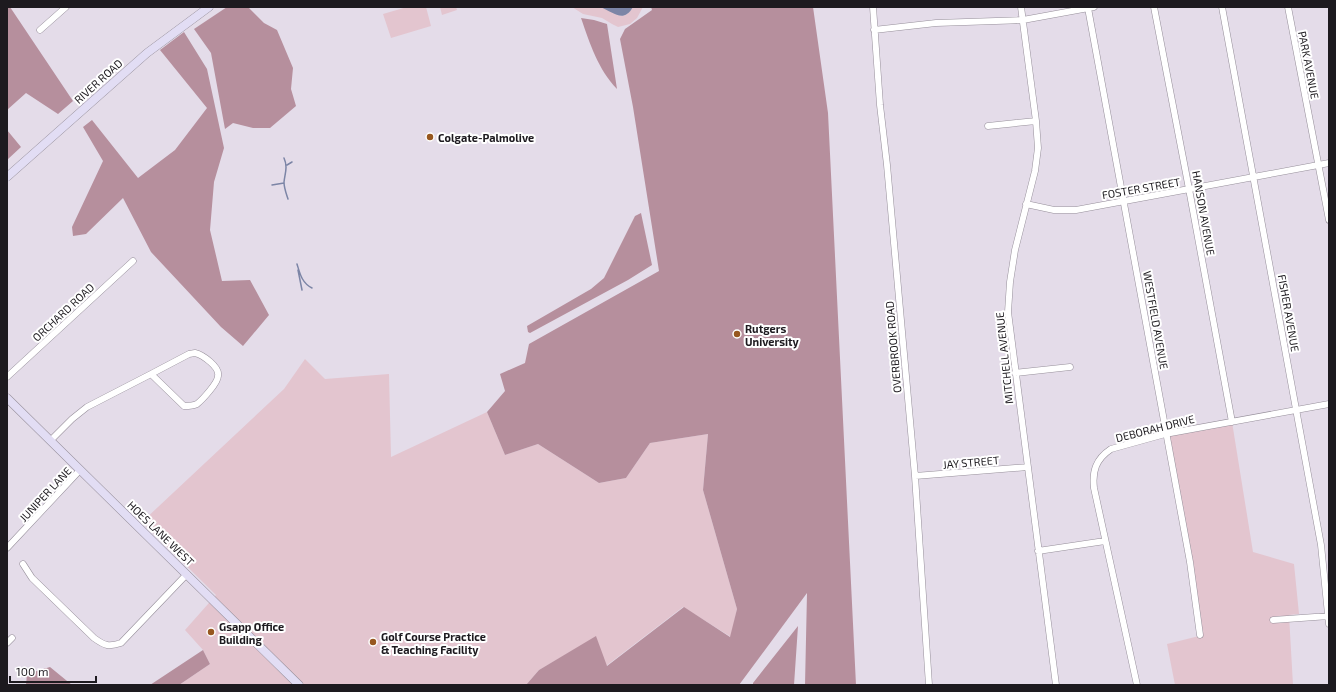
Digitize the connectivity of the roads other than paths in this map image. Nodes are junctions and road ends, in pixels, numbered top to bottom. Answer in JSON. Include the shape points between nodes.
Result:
{"nodes":[{"id":1,"x":66,"y":7,"type":"edge"},
{"id":2,"x":873,"y":7,"type":"edge"},
{"id":3,"x":1021,"y":7,"type":"edge"},
{"id":4,"x":1154,"y":7,"type":"edge"},
{"id":5,"x":1222,"y":7,"type":"edge"},
{"id":6,"x":1288,"y":7,"type":"edge"},
{"id":7,"x":207,"y":8,"type":"edge"},
{"id":8,"x":1091,"y":8,"type":"edge"},
{"id":9,"x":1023,"y":20,"type":"junction"},
{"id":10,"x":40,"y":30,"type":"dead end"},
{"id":11,"x":874,"y":30,"type":"junction"},
{"id":12,"x":1036,"y":121,"type":"junction"},
{"id":13,"x":988,"y":126,"type":"dead end"},
{"id":14,"x":1329,"y":163,"type":"edge"},
{"id":15,"x":1319,"y":165,"type":"junction"},
{"id":16,"x":7,"y":177,"type":"edge"},
{"id":17,"x":1254,"y":178,"type":"junction"},
{"id":18,"x":1190,"y":189,"type":"junction"},
{"id":19,"x":1124,"y":201,"type":"junction"},
{"id":20,"x":1026,"y":204,"type":"junction"},
{"id":21,"x":1329,"y":220,"type":"edge"},
{"id":22,"x":133,"y":261,"type":"dead end"},
{"id":23,"x":1070,"y":367,"type":"dead end"},
{"id":24,"x":1015,"y":373,"type":"junction"},
{"id":25,"x":151,"y":374,"type":"junction"},
{"id":26,"x":7,"y":377,"type":"edge"},
{"id":27,"x":7,"y":398,"type":"edge"},
{"id":28,"x":1329,"y":404,"type":"edge"},
{"id":29,"x":1296,"y":410,"type":"junction"},
{"id":30,"x":1232,"y":422,"type":"junction"},
{"id":31,"x":1167,"y":434,"type":"junction"},
{"id":32,"x":50,"y":441,"type":"junction"},
{"id":33,"x":1028,"y":467,"type":"junction"},
{"id":34,"x":80,"y":470,"type":"junction"},
{"id":35,"x":915,"y":476,"type":"junction"},
{"id":36,"x":1105,"y":541,"type":"junction"},
{"id":37,"x":7,"y":548,"type":"edge"},
{"id":38,"x":1038,"y":551,"type":"junction"},
{"id":39,"x":23,"y":564,"type":"dead end"},
{"id":40,"x":187,"y":574,"type":"junction"},
{"id":41,"x":1328,"y":616,"type":"edge"},
{"id":42,"x":1273,"y":620,"type":"dead end"},
{"id":43,"x":1329,"y":624,"type":"edge"},
{"id":44,"x":1200,"y":635,"type":"dead end"},
{"id":45,"x":12,"y":638,"type":"dead end"},
{"id":46,"x":7,"y":643,"type":"edge"},
{"id":47,"x":299,"y":685,"type":"edge"},
{"id":48,"x":929,"y":685,"type":"edge"},
{"id":49,"x":1056,"y":685,"type":"edge"},
{"id":50,"x":1137,"y":685,"type":"edge"}],
"edges":[{"from":1,"to":10,"type":"street"},
{"from":2,"to":11,"type":"street","name":"OVERBROOK ROAD"},
{"from":3,"to":9,"type":"street","name":"MITCHELL AVENUE"},
{"from":4,"to":18,"type":"street","name":"HANSON AVENUE"},
{"from":5,"to":17,"type":"street","name":"FISHER AVENUE"},
{"from":6,"to":15,"type":"street","name":"PARK AVENUE"},
{"from":7,"to":16,"type":"street","name":"RIVER ROAD","via":[[147,53]]},
{"from":8,"to":9,"type":"street"},
{"from":8,"to":19,"type":"street","name":"WESTFIELD AVENUE"},
{"from":9,"to":11,"type":"street","via":[[936,23]]},
{"from":9,"to":12,"type":"street","name":"MITCHELL AVENUE"},
{"from":11,"to":35,"type":"street","name":"OVERBROOK ROAD"},
{"from":12,"to":13,"type":"street"},
{"from":12,"to":20,"type":"street","name":"MITCHELL AVENUE","via":[[1038,148]]},
{"from":14,"to":15,"type":"street","name":"FOSTER STREET"},
{"from":15,"to":17,"type":"street","name":"FOSTER STREET"},
{"from":15,"to":21,"type":"street","name":"PARK AVENUE"},
{"from":17,"to":18,"type":"street","name":"FOSTER STREET"},
{"from":17,"to":29,"type":"street","name":"FISHER AVENUE"},
{"from":18,"to":19,"type":"street","name":"FOSTER STREET"},
{"from":18,"to":30,"type":"street","name":"HANSON AVENUE"},
{"from":19,"to":20,"type":"street","name":"FOSTER STREET","via":[[1076,210],[1054,210]]},
{"from":19,"to":31,"type":"street","name":"WESTFIELD AVENUE"},
{"from":20,"to":24,"type":"street","name":"MITCHELL AVENUE","via":[[1015,250],[1008,312]]},
{"from":22,"to":26,"type":"street","name":"ORCHARD ROAD"},
{"from":23,"to":24,"type":"street"},
{"from":24,"to":33,"type":"street","name":"MITCHELL AVENUE"},
{"from":25,"to":25,"type":"street","via":[[184,406],[196,404],[218,377],[216,368],[200,354],[195,353]]},
{"from":25,"to":32,"type":"street","via":[[87,407]]},
{"from":27,"to":32,"type":"street","name":"HOES LANE WEST"},
{"from":28,"to":29,"type":"street","name":"DEBORAH DRIVE"},
{"from":29,"to":30,"type":"street","name":"DEBORAH DRIVE"},
{"from":29,"to":41,"type":"street","name":"FISHER AVENUE","via":[[1321,545]]},
{"from":30,"to":31,"type":"street","name":"DEBORAH DRIVE"},
{"from":31,"to":36,"type":"street","name":"DEBORAH DRIVE","via":[[1111,450],[1098,460],[1093,479]]},
{"from":31,"to":44,"type":"street","name":"WESTFIELD AVENUE"},
{"from":32,"to":34,"type":"street","name":"HOES LANE WEST"},
{"from":33,"to":35,"type":"street","name":"JAY STREET"},
{"from":33,"to":38,"type":"street","name":"MITCHELL AVENUE"},
{"from":34,"to":37,"type":"street","name":"JUNIPER LANE"},
{"from":34,"to":40,"type":"street","name":"HOES LANE WEST"},
{"from":35,"to":48,"type":"street","name":"OVERBROOK ROAD"},
{"from":36,"to":38,"type":"street"},
{"from":36,"to":50,"type":"street","name":"DEBORAH DRIVE"},
{"from":38,"to":49,"type":"street","name":"MITCHELL AVENUE"},
{"from":39,"to":40,"type":"street","via":[[32,578],[94,638],[103,645],[113,646],[121,643]]},
{"from":40,"to":47,"type":"street","name":"HOES LANE WEST"},
{"from":41,"to":42,"type":"street"},
{"from":41,"to":43,"type":"street","name":"FISHER AVENUE"},
{"from":45,"to":46,"type":"street"}]}
